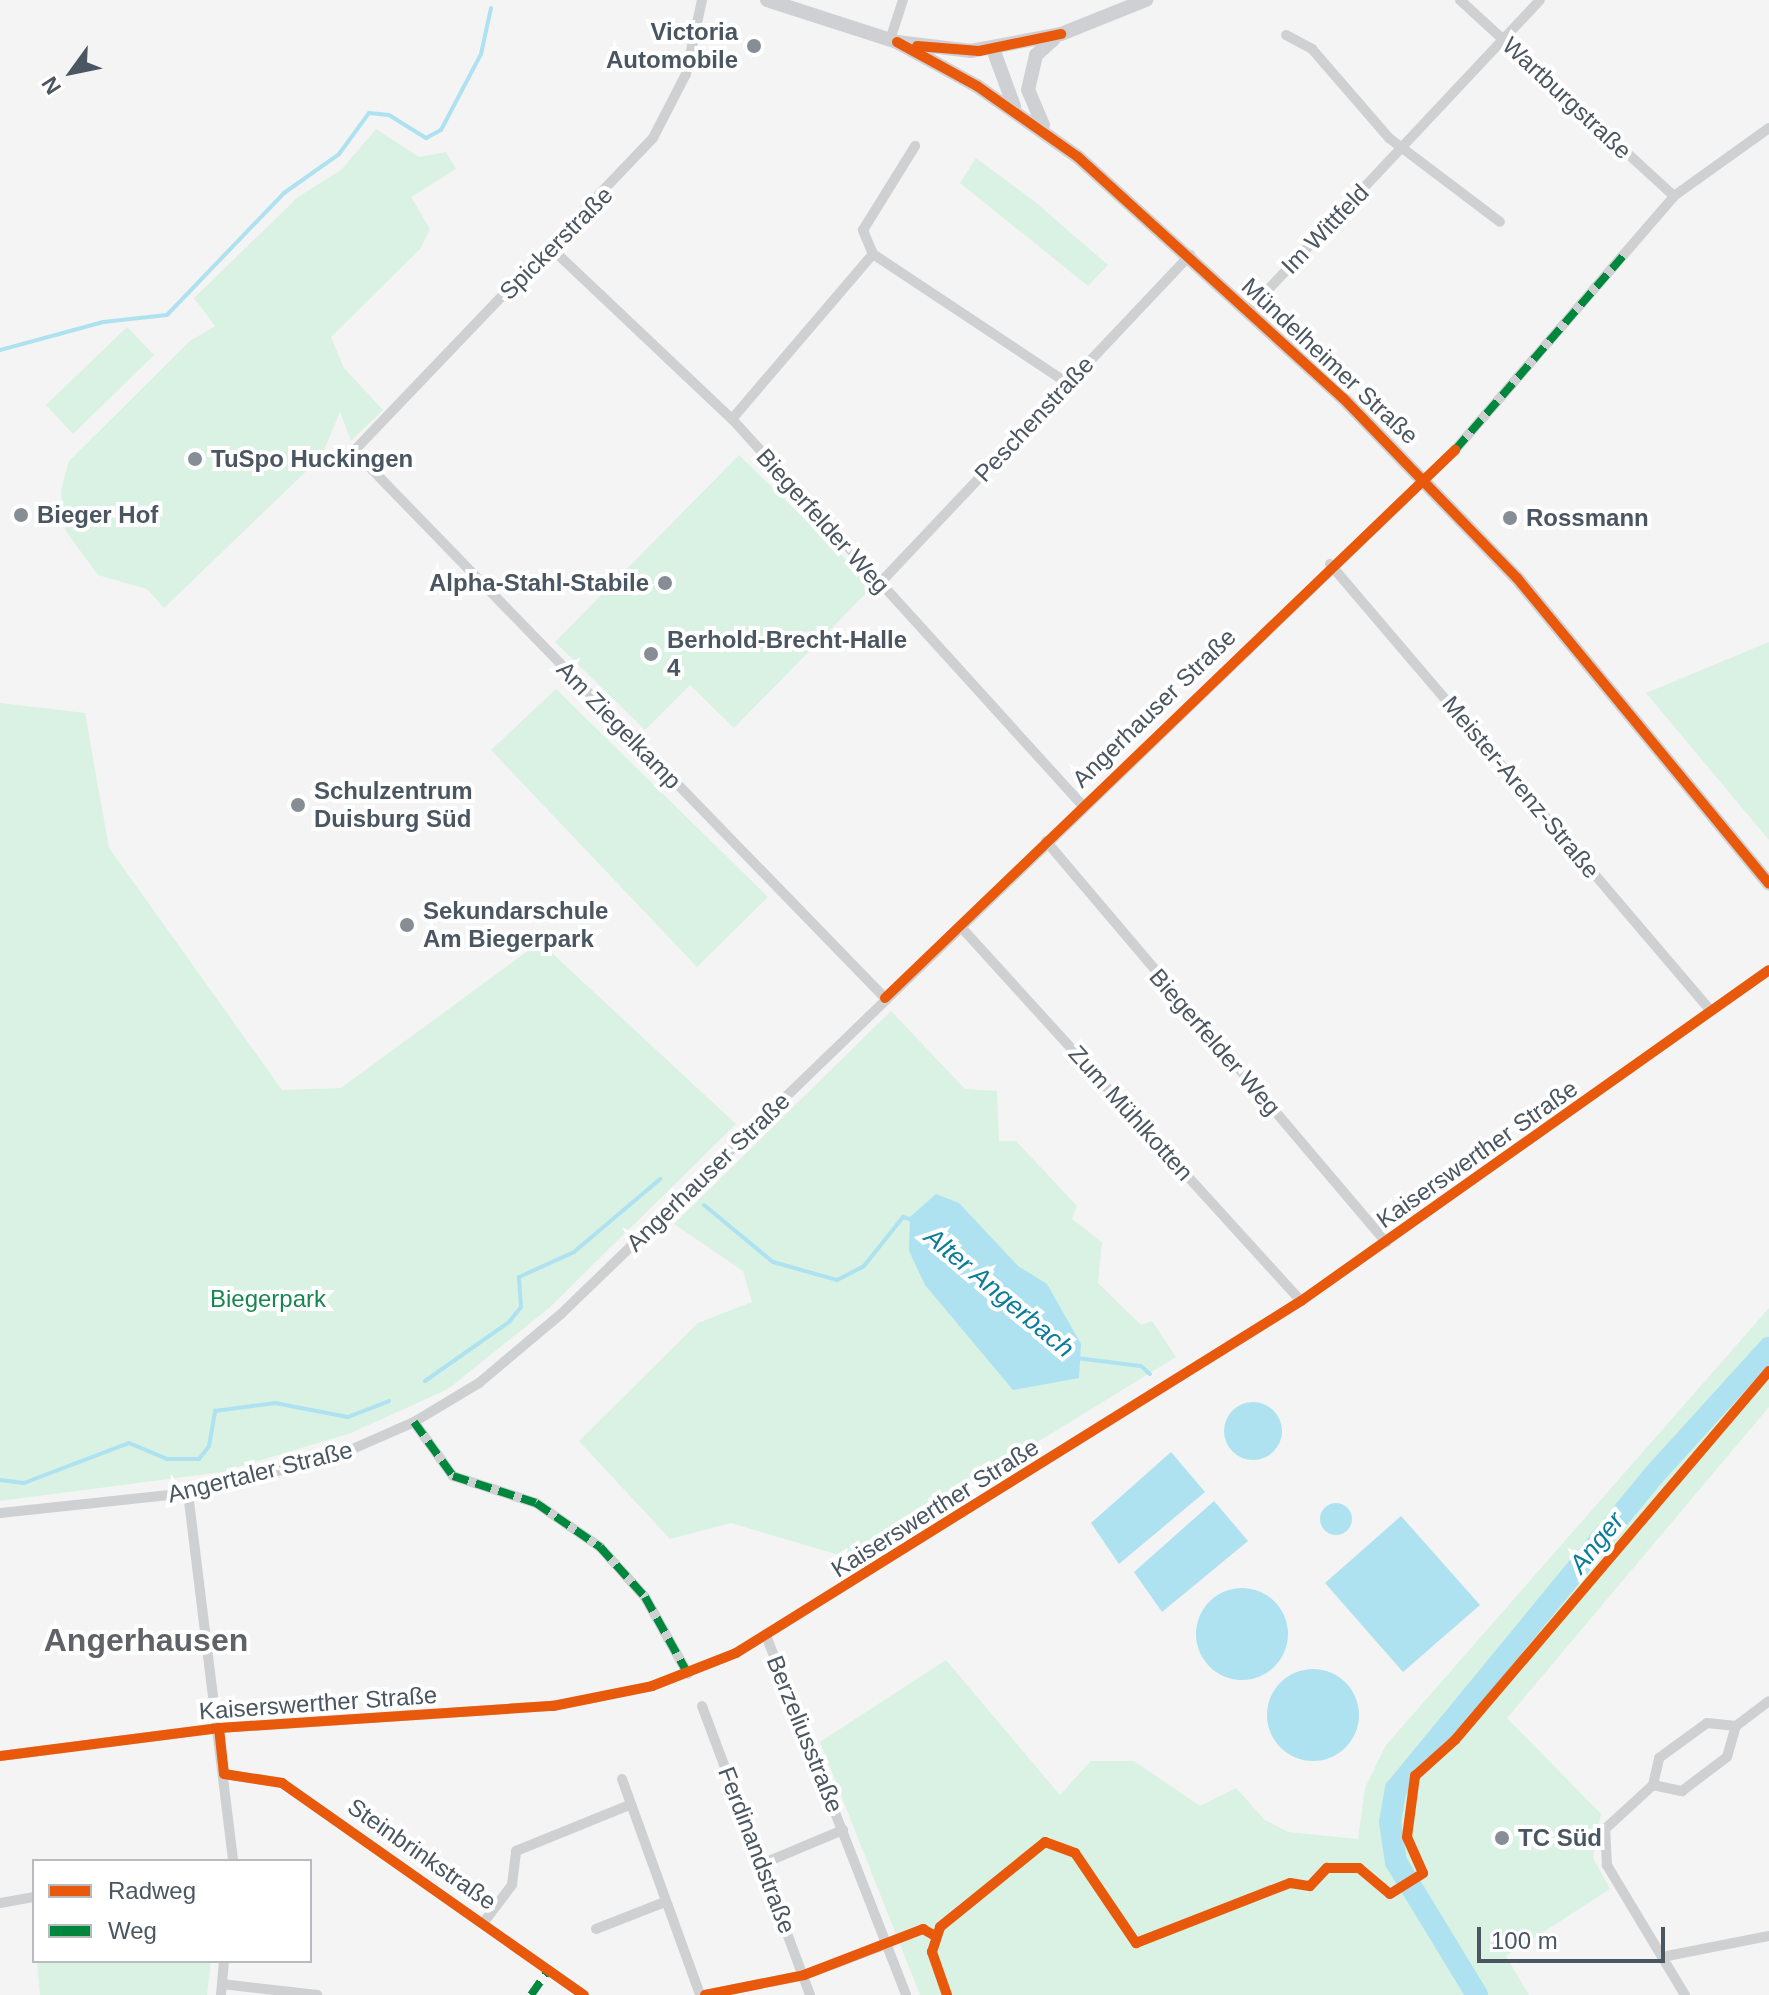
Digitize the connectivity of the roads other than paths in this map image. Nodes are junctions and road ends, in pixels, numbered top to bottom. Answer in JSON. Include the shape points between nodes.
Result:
{"nodes":[{"id":1,"x":702,"y":0,"type":"edge"},
{"id":2,"x":767,"y":0,"type":"edge"},
{"id":3,"x":903,"y":0,"type":"edge"},
{"id":4,"x":1146,"y":0,"type":"edge"},
{"id":5,"x":1460,"y":0,"type":"edge"},
{"id":6,"x":1540,"y":0,"type":"edge"},
{"id":7,"x":1061,"y":34,"type":"junction"},
{"id":8,"x":1286,"y":35,"type":"dead end"},
{"id":9,"x":1505,"y":40,"type":"junction"},
{"id":10,"x":894,"y":41,"type":"junction"},
{"id":11,"x":993,"y":49,"type":"junction"},
{"id":12,"x":1019,"y":113,"type":"junction"},
{"id":13,"x":1769,"y":128,"type":"edge"},
{"id":14,"x":1056,"y":140,"type":"junction"},
{"id":15,"x":915,"y":146,"type":"dead end"},
{"id":16,"x":1403,"y":148,"type":"junction"},
{"id":17,"x":1674,"y":196,"type":"junction"},
{"id":18,"x":1500,"y":222,"type":"dead end"},
{"id":19,"x":551,"y":248,"type":"junction"},
{"id":20,"x":873,"y":254,"type":"junction"},
{"id":21,"x":1190,"y":255,"type":"junction"},
{"id":22,"x":1249,"y":310,"type":"junction"},
{"id":23,"x":1067,"y":383,"type":"junction"},
{"id":24,"x":732,"y":419,"type":"junction"},
{"id":25,"x":354,"y":451,"type":"joint"},
{"id":26,"x":1423,"y":478,"type":"junction"},
{"id":27,"x":1330,"y":564,"type":"junction"},
{"id":28,"x":879,"y":584,"type":"junction"},
{"id":29,"x":1083,"y":806,"type":"junction"},
{"id":30,"x":1046,"y":841,"type":"junction"},
{"id":31,"x":1769,"y":884,"type":"edge"},
{"id":32,"x":960,"y":926,"type":"junction"},
{"id":33,"x":1769,"y":970,"type":"edge"},
{"id":34,"x":885,"y":998,"type":"junction"},
{"id":35,"x":1711,"y":1011,"type":"junction"},
{"id":36,"x":1386,"y":1242,"type":"junction"},
{"id":37,"x":1301,"y":1301,"type":"junction"},
{"id":38,"x":414,"y":1422,"type":"junction"},
{"id":39,"x":188,"y":1493,"type":"junction"},
{"id":40,"x":0,"y":1513,"type":"edge"},
{"id":41,"x":767,"y":1638,"type":"junction"},
{"id":42,"x":688,"y":1674,"type":"junction"},
{"id":43,"x":1769,"y":1701,"type":"edge"},
{"id":44,"x":702,"y":1706,"type":"dead end"},
{"id":45,"x":1736,"y":1726,"type":"junction"},
{"id":46,"x":219,"y":1728,"type":"junction"},
{"id":47,"x":0,"y":1756,"type":"edge"},
{"id":48,"x":224,"y":1774,"type":"junction"},
{"id":49,"x":622,"y":1779,"type":"dead end"},
{"id":50,"x":1653,"y":1785,"type":"junction"},
{"id":51,"x":627,"y":1806,"type":"junction"},
{"id":52,"x":843,"y":1830,"type":"junction"},
{"id":53,"x":233,"y":1859,"type":"edge"},
{"id":54,"x":762,"y":1864,"type":"junction"},
{"id":55,"x":32,"y":1897,"type":"edge"},
{"id":56,"x":665,"y":1902,"type":"junction"},
{"id":57,"x":0,"y":1903,"type":"edge"},
{"id":58,"x":484,"y":1922,"type":"junction"},
{"id":59,"x":596,"y":1929,"type":"dead end"},
{"id":60,"x":1769,"y":1936,"type":"edge"},
{"id":61,"x":887,"y":1944,"type":"junction"},
{"id":62,"x":1667,"y":1956,"type":"junction"},
{"id":63,"x":224,"y":1963,"type":"edge"},
{"id":64,"x":804,"y":1975,"type":"junction"},
{"id":65,"x":221,"y":1989,"type":"edge"},
{"id":66,"x":317,"y":1995,"type":"edge"},
{"id":67,"x":584,"y":1995,"type":"edge"},
{"id":68,"x":702,"y":1995,"type":"edge"},
{"id":69,"x":810,"y":1995,"type":"edge"},
{"id":70,"x":906,"y":1995,"type":"edge"},
{"id":71,"x":1685,"y":1995,"type":"edge"}],
"edges":[{"from":1,"to":19,"type":"street","name":"Spickerstraße","via":[[686,74],[653,138]]},
{"from":2,"to":10,"type":"main road"},
{"from":3,"to":10,"type":"street"},
{"from":4,"to":7,"type":"main road"},
{"from":5,"to":9,"type":"street","name":"Wartburgstraße"},
{"from":6,"to":9,"type":"street","name":"Im Wittfeld"},
{"from":7,"to":11,"type":"main road"},
{"from":7,"to":14,"type":"main road","name":"Mündelheimer Straße","via":[[1036,55],[1028,90],[1029,105]]},
{"from":8,"to":16,"type":"street","via":[[1312,49]]},
{"from":9,"to":16,"type":"street","name":"Im Wittfeld"},
{"from":9,"to":17,"type":"street","name":"Wartburgstraße"},
{"from":10,"to":11,"type":"main road"},
{"from":10,"to":12,"type":"main road","name":"Mündelheimer Straße"},
{"from":11,"to":12,"type":"main road","name":"Mündelheimer Straße","via":[[1003,88]]},
{"from":12,"to":14,"type":"main road","name":"Mündelheimer Straße"},
{"from":13,"to":17,"type":"street","name":"Angerhauser Straße"},
{"from":14,"to":21,"type":"main road","name":"Mündelheimer Straße"},
{"from":15,"to":20,"type":"street","via":[[863,230]]},
{"from":16,"to":18,"type":"street"},
{"from":16,"to":22,"type":"street","name":"Im Wittfeld"},
{"from":17,"to":26,"type":"street","name":"Angerhauser Straße","via":[[1455,450]]},
{"from":19,"to":24,"type":"street","name":"Biegerfelder Weg"},
{"from":19,"to":25,"type":"street","name":"Spickerstraße"},
{"from":20,"to":23,"type":"street"},
{"from":20,"to":24,"type":"street"},
{"from":21,"to":22,"type":"main road","name":"Mündelheimer Straße"},
{"from":21,"to":23,"type":"street","name":"Peschenstraße"},
{"from":22,"to":26,"type":"main road","name":"Mündelheimer Straße"},
{"from":23,"to":28,"type":"street","name":"Peschenstraße"},
{"from":24,"to":28,"type":"street","name":"Biegerfelder Weg"},
{"from":25,"to":34,"type":"street","name":"Am Ziegelkamp"},
{"from":26,"to":27,"type":"street","name":"Angerhauser Straße"},
{"from":26,"to":31,"type":"main road","name":"Mündelheimer Straße","via":[[1527,590]]},
{"from":27,"to":29,"type":"street","name":"Angerhauser Straße"},
{"from":27,"to":35,"type":"street","name":"Meister-Arenz-Straße"},
{"from":28,"to":29,"type":"street","name":"Biegerfelder Weg"},
{"from":29,"to":30,"type":"street","name":"Angerhauser Straße"},
{"from":30,"to":32,"type":"street","name":"Angerhauser Straße"},
{"from":30,"to":36,"type":"street","name":"Biegerfelder Weg"},
{"from":32,"to":34,"type":"street","name":"Angerhauser Straße"},
{"from":32,"to":37,"type":"street","name":"Zum Mühlkotten"},
{"from":33,"to":35,"type":"street","name":"Kaiserswerther Straße"},
{"from":34,"to":38,"type":"street","name":"Angerhauser Straße","via":[[561,1314],[479,1383]]},
{"from":35,"to":36,"type":"street","name":"Kaiserswerther Straße"},
{"from":36,"to":37,"type":"street","name":"Kaiserswerther Straße"},
{"from":37,"to":41,"type":"street","name":"Kaiserswerther Straße"},
{"from":38,"to":39,"type":"street","name":"Angertaler Straße","via":[[332,1458]]},
{"from":38,"to":42,"type":"street","via":[[453,1476],[536,1503],[600,1547],[645,1597]]},
{"from":39,"to":40,"type":"street","name":"Angertaler Straße"},
{"from":39,"to":46,"type":"street"},
{"from":41,"to":42,"type":"street","name":"Kaiserswerther Straße"},
{"from":41,"to":52,"type":"street","name":"Berzeliusstraße"},
{"from":42,"to":46,"type":"street","name":"Kaiserswerther Straße","via":[[553,1706]]},
{"from":43,"to":45,"type":"street"},
{"from":44,"to":54,"type":"street","name":"Ferdinandstraße"},
{"from":45,"to":50,"type":"street","via":[[1707,1723],[1659,1758]]},
{"from":45,"to":50,"type":"street","via":[[1727,1757],[1682,1791]]},
{"from":46,"to":47,"type":"street","name":"Kaiserswerther Straße"},
{"from":46,"to":48,"type":"street"},
{"from":48,"to":53,"type":"street"},
{"from":48,"to":58,"type":"street","name":"Steinbrinkstraße","via":[[282,1783]]},
{"from":49,"to":51,"type":"street"},
{"from":50,"to":62,"type":"street","via":[[1613,1816],[1603,1847],[1621,1888]]},
{"from":51,"to":56,"type":"street"},
{"from":51,"to":58,"type":"street","name":"Steinbrinkstraße","via":[[516,1851],[512,1885]]},
{"from":52,"to":54,"type":"street","name":"Berzeliusstraße"},
{"from":52,"to":61,"type":"street","name":"Berzeliusstraße"},
{"from":54,"to":64,"type":"street","name":"Ferdinandstraße"},
{"from":55,"to":57,"type":"street"},
{"from":56,"to":59,"type":"street"},
{"from":56,"to":68,"type":"street"},
{"from":58,"to":67,"type":"street","name":"Steinbrinkstraße"},
{"from":60,"to":62,"type":"street"},
{"from":61,"to":64,"type":"street"},
{"from":61,"to":70,"type":"street","name":"Berzeliusstraße"},
{"from":62,"to":71,"type":"street"},
{"from":63,"to":65,"type":"street"},
{"from":64,"to":68,"type":"street"},
{"from":64,"to":69,"type":"street","name":"Ferdinandstraße"},
{"from":65,"to":66,"type":"street"}]}
